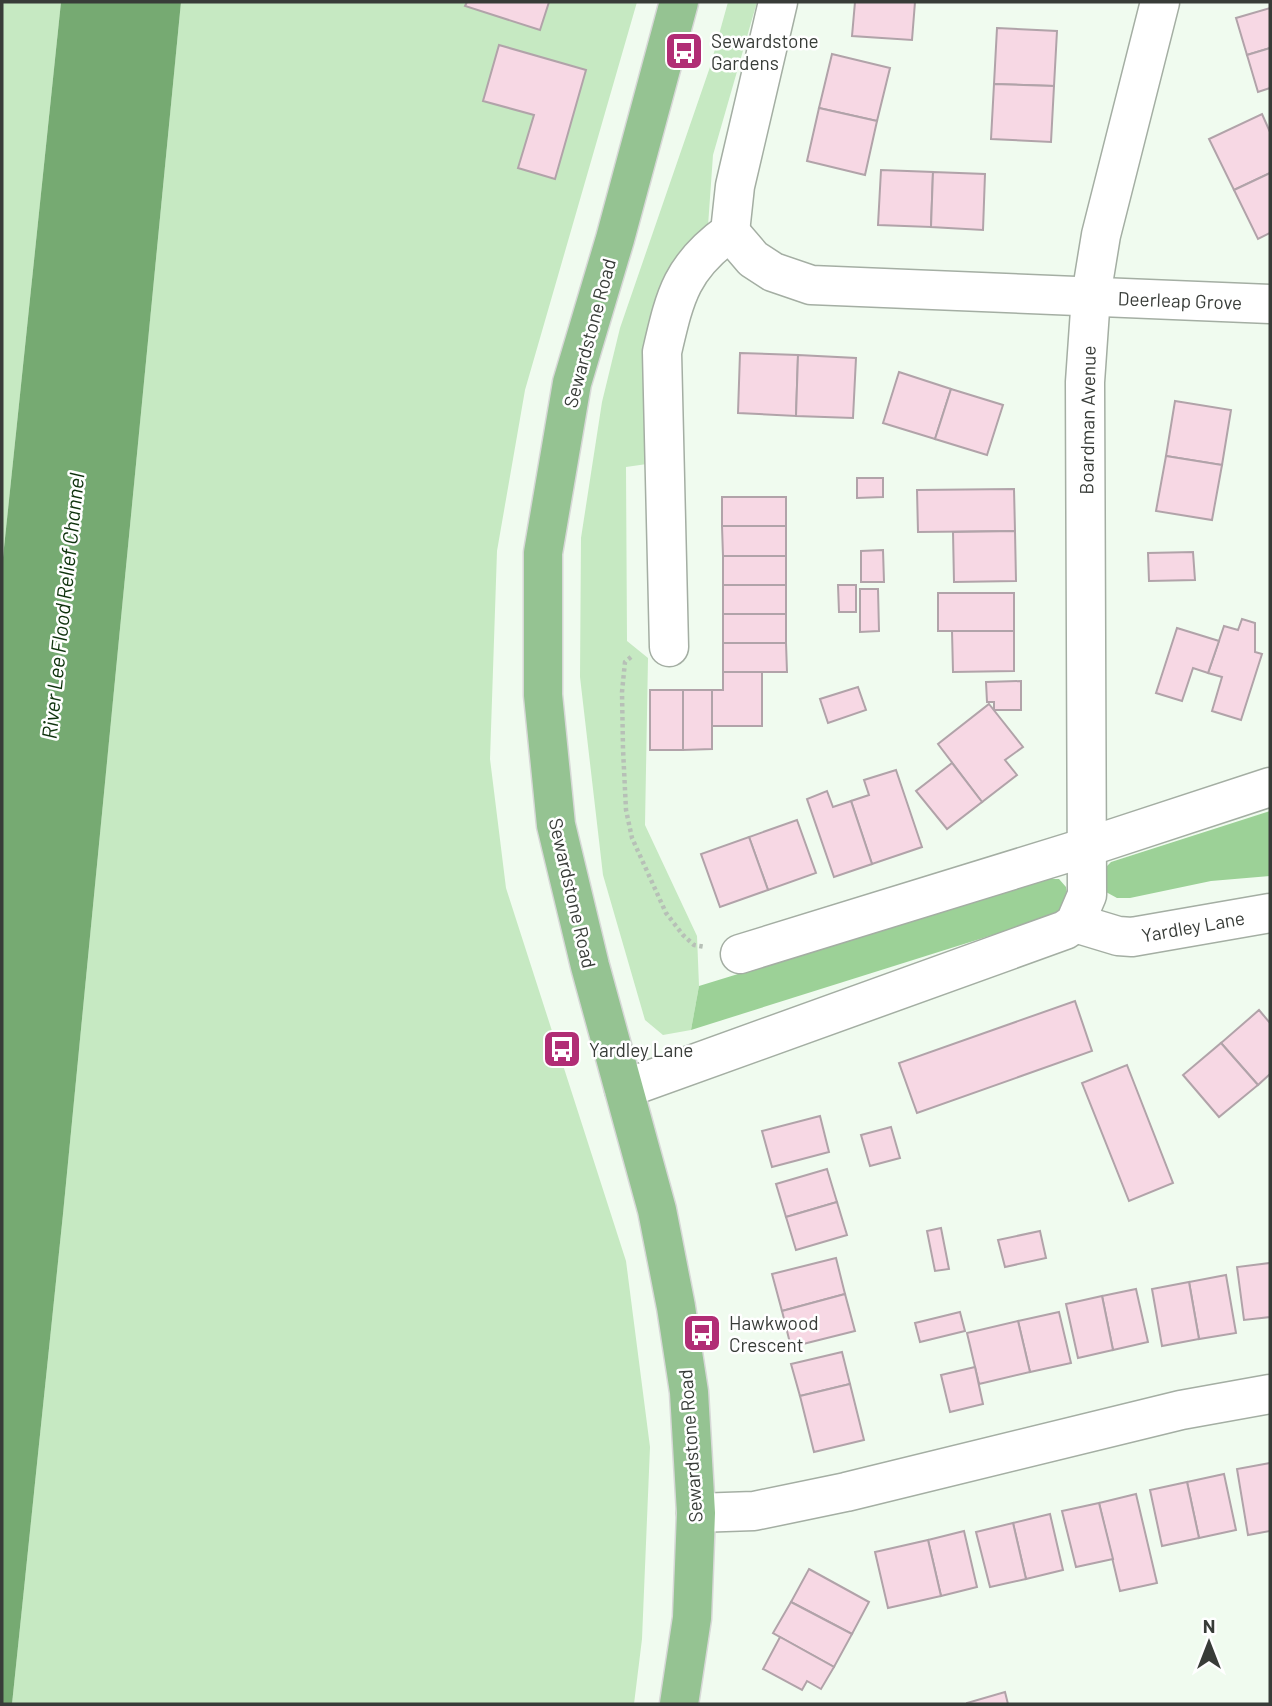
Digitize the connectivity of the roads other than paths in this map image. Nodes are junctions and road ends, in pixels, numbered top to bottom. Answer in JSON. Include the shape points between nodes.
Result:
{"nodes":[{"id":1,"x":679,"y":2,"type":"edge"},
{"id":2,"x":778,"y":2,"type":"edge"},
{"id":3,"x":1160,"y":2,"type":"edge"},
{"id":4,"x":730,"y":232,"type":"junction"},
{"id":5,"x":1091,"y":296,"type":"junction"},
{"id":6,"x":1270,"y":304,"type":"edge"},
{"id":7,"x":653,"y":650,"type":"road end"},
{"id":8,"x":1270,"y":787,"type":"edge"},
{"id":9,"x":1087,"y":846,"type":"junction"},
{"id":10,"x":1270,"y":913,"type":"edge"},
{"id":11,"x":1075,"y":923,"type":"junction"},
{"id":12,"x":740,"y":954,"type":"dead end"},
{"id":13,"x":624,"y":1088,"type":"junction"},
{"id":14,"x":1270,"y":1394,"type":"edge"},
{"id":15,"x":696,"y":1513,"type":"junction"},
{"id":16,"x":679,"y":1704,"type":"edge"}],
"edges":[{"from":1,"to":13,"type":"main road","name":"Sewardstone Road","via":[[572,383],[543,552],[543,695],[556,825]]},
{"from":2,"to":4,"type":"street","via":[[735,186]]},
{"from":3,"to":5,"type":"street","name":"Boardman Avenue","via":[[1101,236]]},
{"from":4,"to":5,"type":"street","via":[[752,258],[773,272],[811,285]]},
{"from":4,"to":7,"type":"street","via":[[706,249],[684,278],[662,352]]},
{"from":5,"to":6,"type":"street","name":"Deerleap Grove"},
{"from":5,"to":9,"type":"street","name":"Boardman Avenue","via":[[1085,382]]},
{"from":8,"to":9,"type":"street"},
{"from":9,"to":11,"type":"street","via":[[1087,895]]},
{"from":9,"to":12,"type":"street"},
{"from":10,"to":11,"type":"street","name":"Yardley Lane","via":[[1132,937]]},
{"from":11,"to":13,"type":"street"},
{"from":13,"to":15,"type":"main road","name":"Sewardstone Road","via":[[657,1210],[676,1307],[689,1392]]},
{"from":14,"to":15,"type":"street","via":[[1181,1410],[754,1511]]},
{"from":15,"to":16,"type":"main road","name":"Sewardstone Road","via":[[692,1618]]}]}
